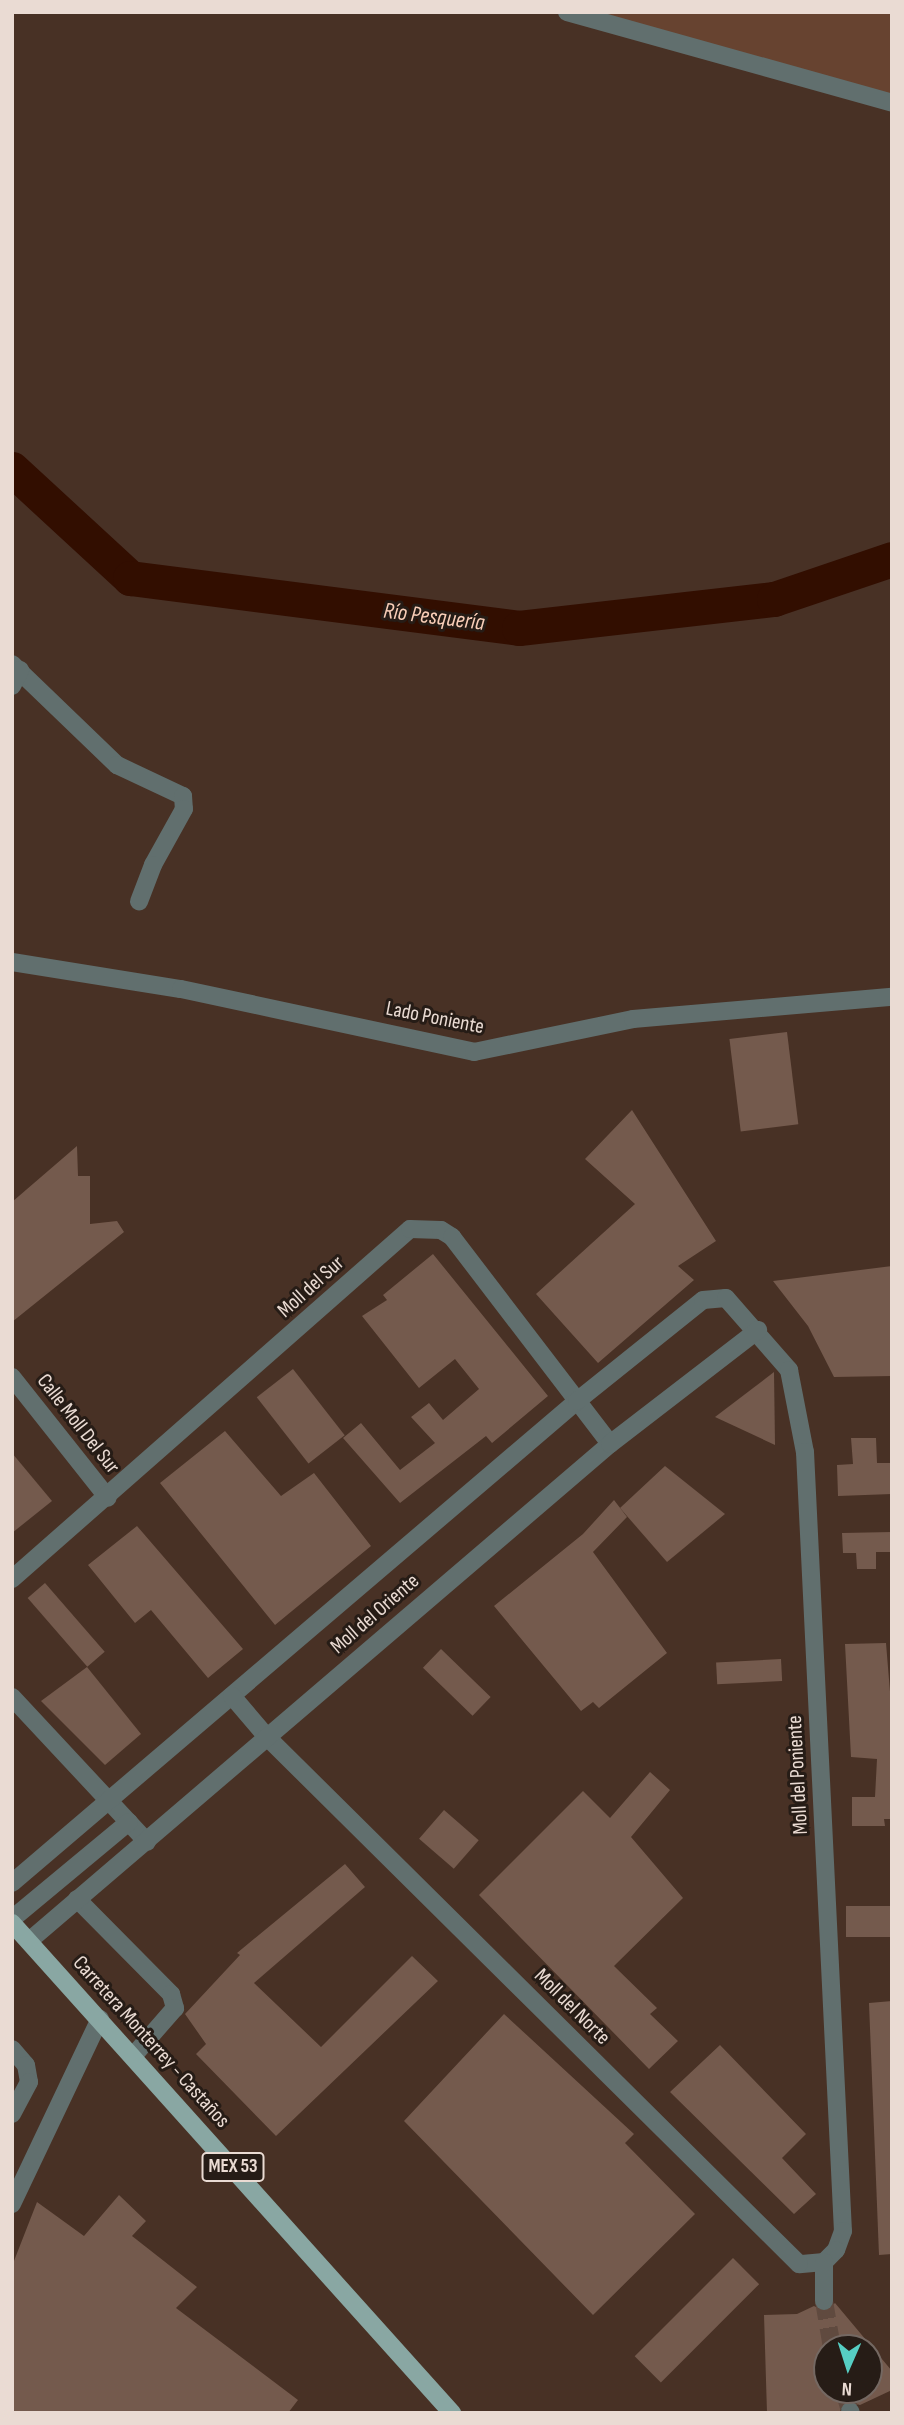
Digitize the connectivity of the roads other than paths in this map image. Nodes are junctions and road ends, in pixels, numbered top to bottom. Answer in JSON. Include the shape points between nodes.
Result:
{"nodes":[{"id":1,"x":567,"y":12,"type":"edge"},
{"id":2,"x":892,"y":103,"type":"edge"},
{"id":3,"x":15,"y":673,"type":"edge"},
{"id":4,"x":139,"y":901,"type":"dead end"},
{"id":5,"x":12,"y":962,"type":"edge"},
{"id":6,"x":892,"y":997,"type":"edge"},
{"id":7,"x":758,"y":1330,"type":"junction"},
{"id":8,"x":12,"y":1377,"type":"edge"},
{"id":9,"x":577,"y":1401,"type":"junction"},
{"id":10,"x":610,"y":1444,"type":"junction"},
{"id":11,"x":108,"y":1498,"type":"junction"},
{"id":12,"x":12,"y":1579,"type":"edge"},
{"id":13,"x":232,"y":1696,"type":"junction"},
{"id":14,"x":12,"y":1697,"type":"edge"},
{"id":15,"x":267,"y":1737,"type":"junction"},
{"id":16,"x":108,"y":1798,"type":"junction"},
{"id":17,"x":129,"y":1822,"type":"junction"},
{"id":18,"x":147,"y":1842,"type":"junction"},
{"id":19,"x":12,"y":1883,"type":"edge"},
{"id":20,"x":77,"y":1899,"type":"junction"},
{"id":21,"x":12,"y":1921,"type":"edge"},
{"id":22,"x":29,"y":1941,"type":"junction"},
{"id":23,"x":100,"y":2019,"type":"junction"},
{"id":24,"x":12,"y":2049,"type":"edge"},
{"id":25,"x":134,"y":2055,"type":"junction"},
{"id":26,"x":12,"y":2114,"type":"edge"},
{"id":27,"x":12,"y":2204,"type":"edge"},
{"id":28,"x":824,"y":2262,"type":"junction"},
{"id":29,"x":824,"y":2301,"type":"tunnel mouth"},
{"id":30,"x":452,"y":2413,"type":"edge"}],
"edges":[{"from":1,"to":2,"type":"street"},
{"from":3,"to":4,"type":"street","via":[[117,765],[183,796],[184,809],[152,865]]},
{"from":5,"to":6,"type":"street","name":"Lado Poniente","via":[[181,989],[474,1052],[633,1019]]},
{"from":7,"to":9,"type":"street","name":"Moll del Poniente","via":[[726,1298],[709,1297]]},
{"from":7,"to":10,"type":"street","name":"Moll del Oriente"},
{"from":7,"to":28,"type":"street","name":"Moll del Poniente","via":[[789,1370],[805,1452],[844,2231],[836,2250]]},
{"from":8,"to":11,"type":"street","name":"Calle Moll Del Sur"},
{"from":9,"to":10,"type":"street","name":"Moll del Sur"},
{"from":9,"to":11,"type":"street","name":"Moll del Sur","via":[[452,1237],[441,1230],[410,1229]]},
{"from":9,"to":13,"type":"street","name":"Moll del Poniente"},
{"from":10,"to":15,"type":"street","name":"Moll del Oriente"},
{"from":11,"to":12,"type":"street","name":"Moll del Sur"},
{"from":13,"to":15,"type":"street","name":"Moll del Norte"},
{"from":13,"to":16,"type":"street","name":"Moll del Poniente"},
{"from":14,"to":16,"type":"street"},
{"from":15,"to":18,"type":"street","name":"Moll del Oriente"},
{"from":15,"to":28,"type":"street","name":"Moll del Norte","via":[[799,2264]]},
{"from":16,"to":17,"type":"street"},
{"from":16,"to":19,"type":"street","name":"Moll del Poniente"},
{"from":17,"to":18,"type":"street"},
{"from":17,"to":21,"type":"street"},
{"from":18,"to":20,"type":"street","name":"Moll del Oriente"},
{"from":20,"to":22,"type":"street","name":"Moll del Oriente"},
{"from":20,"to":25,"type":"street","via":[[171,1994],[175,2008]]},
{"from":21,"to":22,"type":"main road","name":"Carretera Monterrey - Castaños","number":"MEX 53"},
{"from":22,"to":23,"type":"main road","name":"Carretera Monterrey - Castaños","number":"MEX 53"},
{"from":23,"to":25,"type":"main road","name":"Carretera Monterrey - Castaños","number":"MEX 53"},
{"from":23,"to":27,"type":"street"},
{"from":24,"to":26,"type":"street","via":[[26,2065],[29,2082]]},
{"from":25,"to":30,"type":"main road","name":"Carretera Monterrey - Castaños","number":"MEX 53"},
{"from":28,"to":29,"type":"street"}]}
